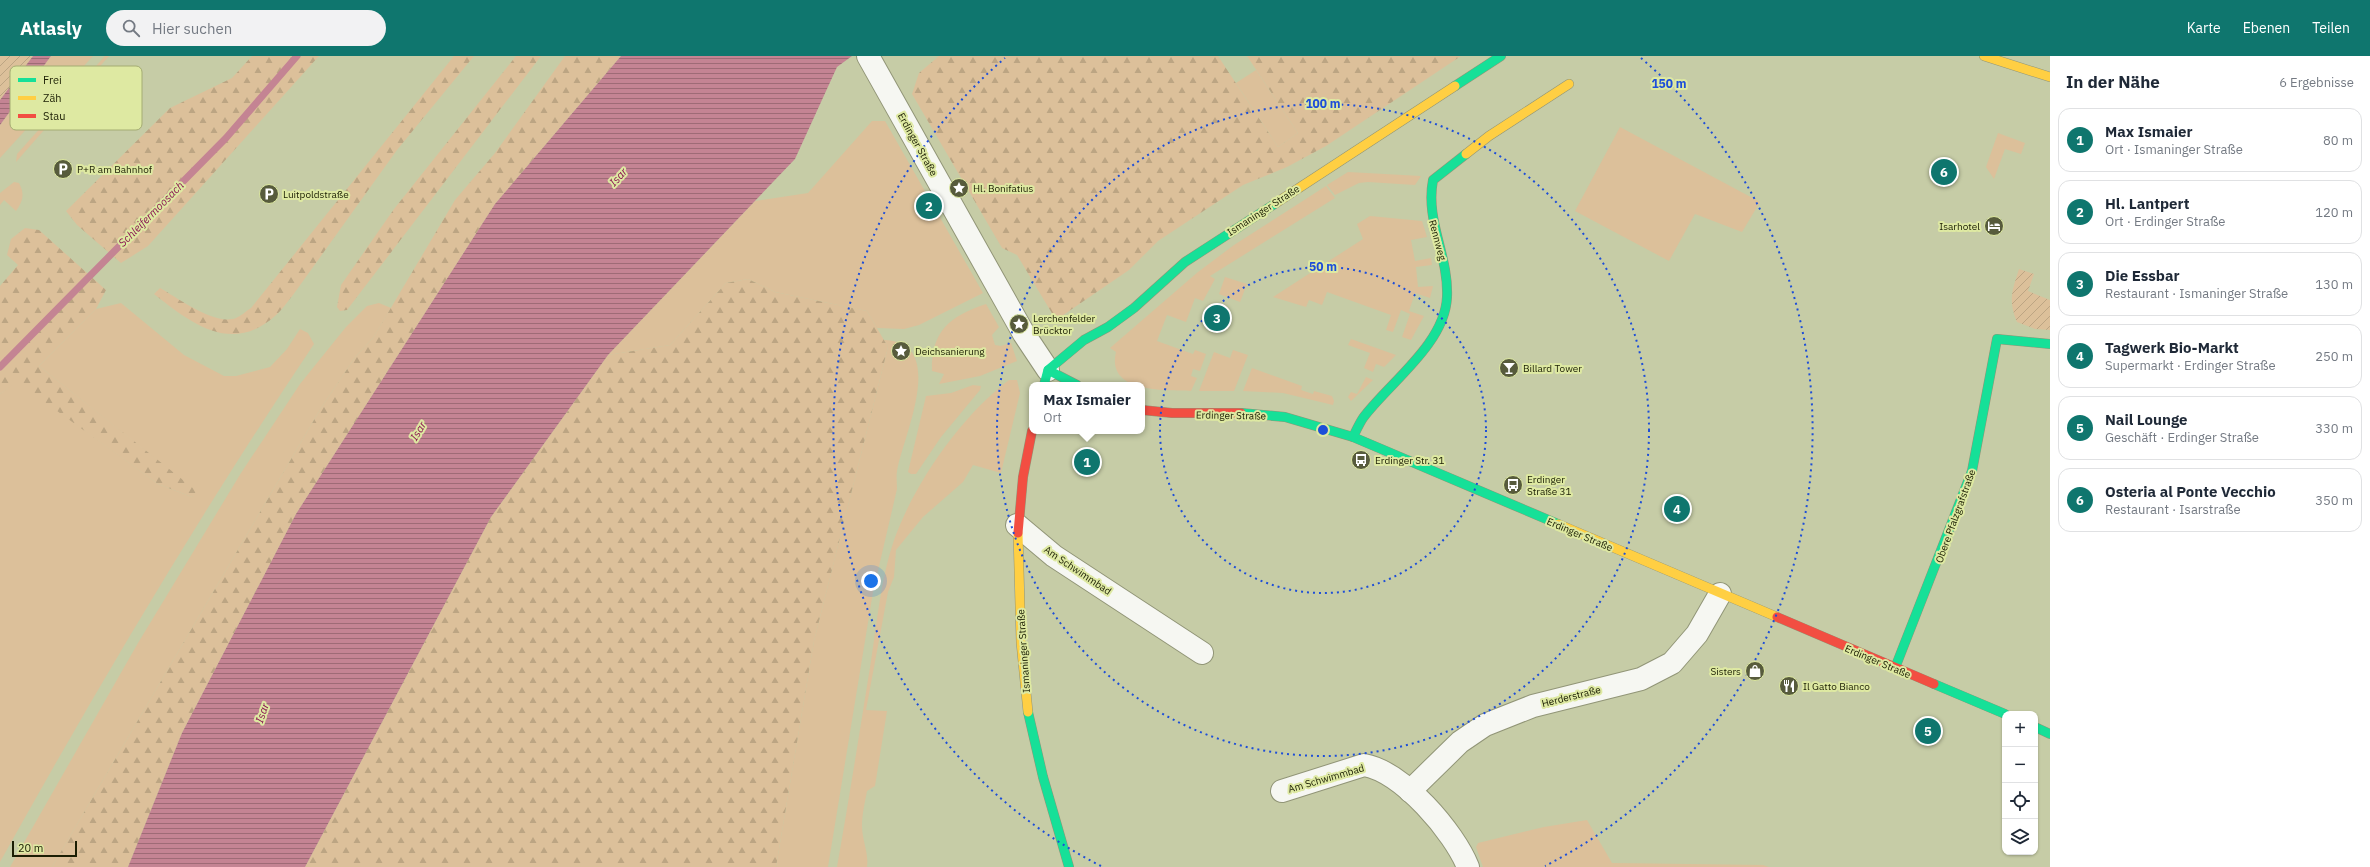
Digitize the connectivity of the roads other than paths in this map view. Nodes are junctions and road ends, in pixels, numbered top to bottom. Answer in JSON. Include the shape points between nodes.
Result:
{"nodes":[{"id":1,"x":868,"y":56,"type":"edge"},
{"id":2,"x":1501,"y":56,"type":"edge"},
{"id":3,"x":1984,"y":56,"type":"edge"},
{"id":4,"x":2050,"y":77,"type":"edge"},
{"id":5,"x":1569,"y":84,"type":"dead end"},
{"id":6,"x":2050,"y":344,"type":"edge"},
{"id":7,"x":1046,"y":377,"type":"edge"},
{"id":8,"x":1065,"y":382,"type":"edge"},
{"id":9,"x":1145,"y":410,"type":"edge"},
{"id":10,"x":1031,"y":434,"type":"edge"},
{"id":11,"x":1353,"y":437,"type":"junction"},
{"id":12,"x":1017,"y":525,"type":"junction"},
{"id":13,"x":1720,"y":594,"type":"junction"},
{"id":14,"x":1202,"y":653,"type":"dead end"},
{"id":15,"x":1895,"y":668,"type":"junction"},
{"id":16,"x":2002,"y":713,"type":"edge"},
{"id":17,"x":2038,"y":728,"type":"edge"},
{"id":18,"x":2050,"y":734,"type":"edge"},
{"id":19,"x":1282,"y":791,"type":"dead end"},
{"id":20,"x":1410,"y":791,"type":"junction"},
{"id":21,"x":1069,"y":867,"type":"edge"},
{"id":22,"x":1468,"y":867,"type":"edge"}],
"edges":[{"from":1,"to":7,"type":"street","name":"Erdinger Straße"},
{"from":2,"to":7,"type":"street","name":"Ismaninger Straße","via":[[1185,262],[1134,308],[1084,340]]},
{"from":3,"to":4,"type":"street"},
{"from":5,"to":11,"type":"street","name":"Rennweg","via":[[1489,136],[1433,180],[1430,211],[1446,274],[1447,299],[1443,320],[1431,339],[1365,417]]},
{"from":6,"to":15,"type":"street","name":"Obere Pfalzgrafstraße","via":[[1998,339],[1972,471]]},
{"from":7,"to":8,"type":"street","name":"Erdinger Straße"},
{"from":9,"to":11,"type":"street","name":"Erdinger Straße","via":[[1174,414],[1262,414],[1308,422]]},
{"from":10,"to":12,"type":"street","name":"Ismaninger Straße"},
{"from":11,"to":13,"type":"street","name":"Erdinger Straße"},
{"from":12,"to":14,"type":"street","name":"Am Schwimmbad","via":[[1054,556]]},
{"from":12,"to":21,"type":"street","name":"Ismaninger Straße","via":[[1022,649],[1030,722]]},
{"from":13,"to":15,"type":"street","name":"Erdinger Straße"},
{"from":13,"to":20,"type":"street","name":"Herderstraße","via":[[1697,634],[1672,662],[1641,679],[1533,706],[1485,725],[1460,742]]},
{"from":15,"to":16,"type":"street","name":"Erdinger Straße"},
{"from":17,"to":18,"type":"street"},
{"from":19,"to":20,"type":"street","name":"Am Schwimmbad","via":[[1364,765],[1382,771]]},
{"from":20,"to":22,"type":"street","name":"Am Schwimmbad","via":[[1446,830]]}]}
